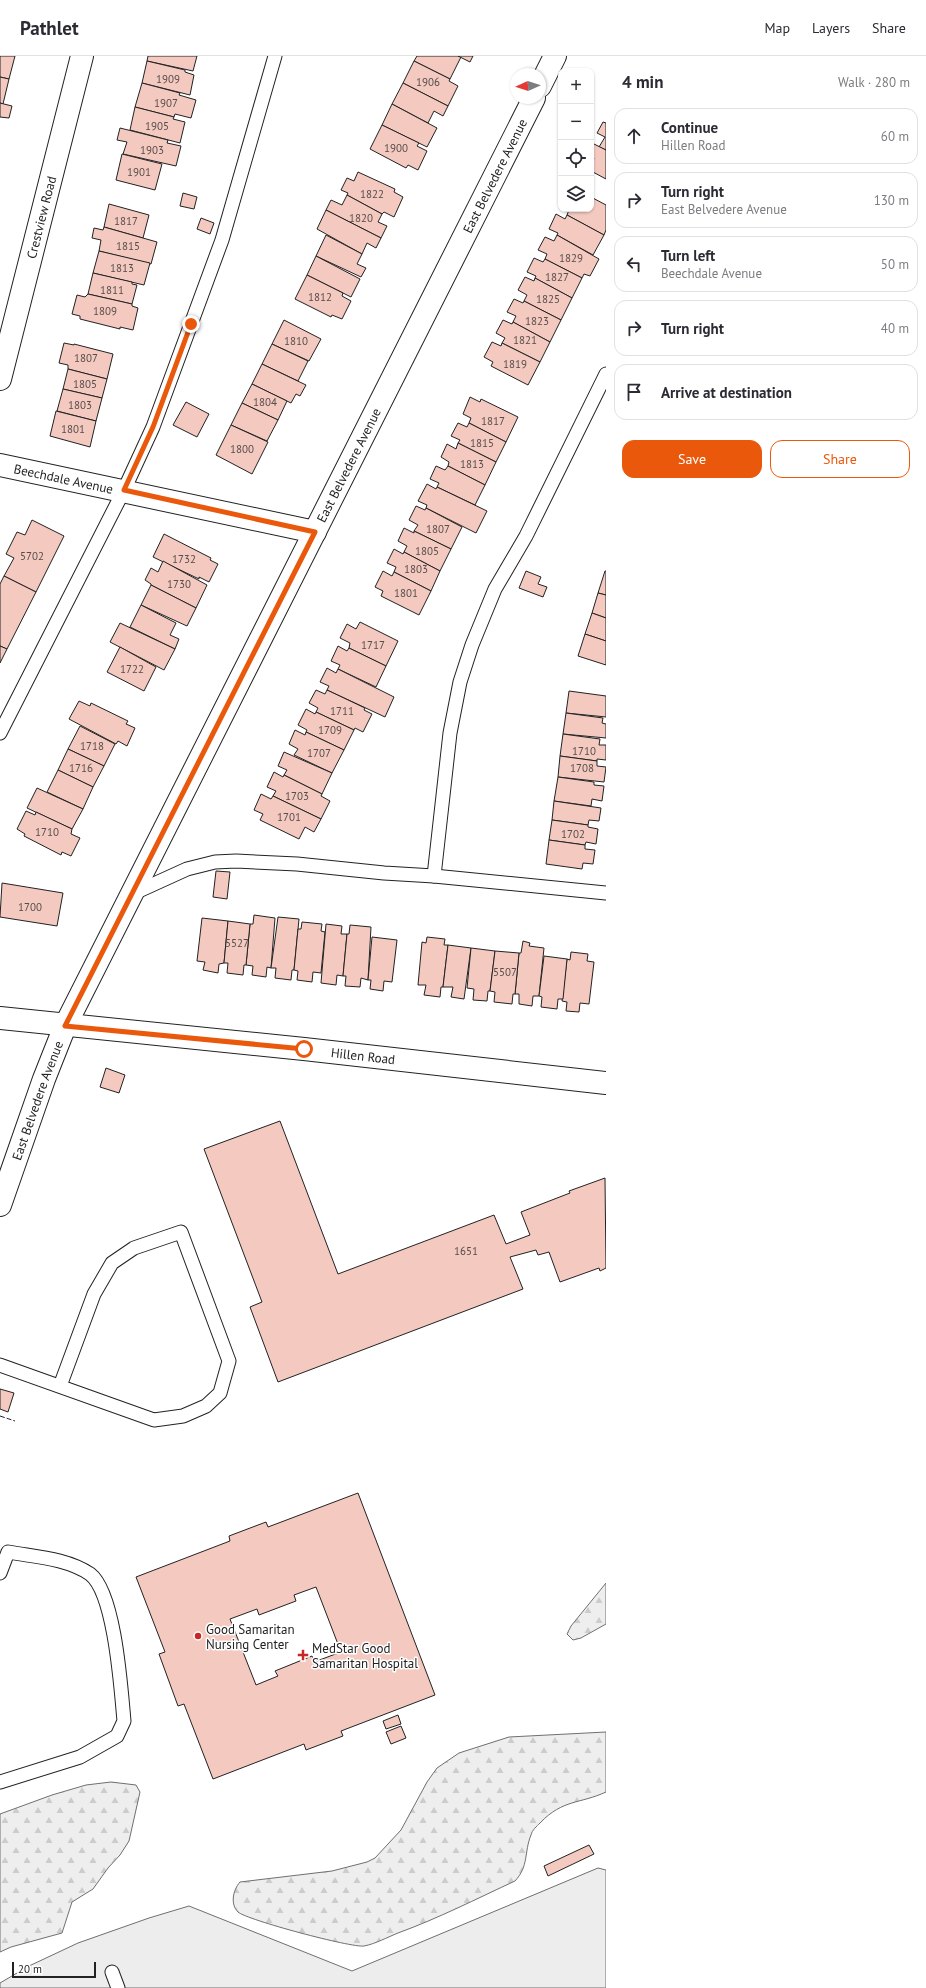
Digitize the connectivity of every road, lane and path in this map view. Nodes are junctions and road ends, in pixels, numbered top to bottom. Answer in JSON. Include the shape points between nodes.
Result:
{"nodes":[{"id":1,"x":82,"y":56,"type":"edge"},
{"id":2,"x":275,"y":56,"type":"edge"},
{"id":3,"x":555,"y":56,"type":"edge"},
{"id":4,"x":546,"y":74,"type":"edge"},
{"id":5,"x":531,"y":104,"type":"edge"},
{"id":6,"x":606,"y":374,"type":"edge"},
{"id":7,"x":0,"y":379,"type":"edge"},
{"id":8,"x":0,"y":465,"type":"edge"},
{"id":9,"x":124,"y":490,"type":"junction"},
{"id":10,"x":315,"y":532,"type":"junction"},
{"id":11,"x":0,"y":733,"type":"edge"},
{"id":12,"x":434,"y":876,"type":"junction"},
{"id":13,"x":606,"y":893,"type":"edge"},
{"id":14,"x":132,"y":895,"type":"junction"},
{"id":15,"x":0,"y":1018,"type":"edge"},
{"id":16,"x":65,"y":1026,"type":"junction"},
{"id":17,"x":606,"y":1083,"type":"edge"},
{"id":18,"x":0,"y":1205,"type":"edge"},
{"id":19,"x":0,"y":1365,"type":"edge"},
{"id":20,"x":60,"y":1386,"type":"junction"},
{"id":21,"x":0,"y":1574,"type":"edge"},
{"id":22,"x":0,"y":1782,"type":"edge"},
{"id":23,"x":112,"y":1972,"type":"dead end"},
{"id":24,"x":118,"y":1988,"type":"edge"}],
"edges":[{"from":1,"to":7,"type":"street","name":"Crestview Road"},
{"from":2,"to":9,"type":"lane","via":[[222,240],[153,427]]},
{"from":3,"to":4,"type":"street"},
{"from":5,"to":10,"type":"street","name":"East Belvedere Avenue"},
{"from":6,"to":12,"type":"lane","via":[[526,536],[495,589],[472,645],[460,682],[450,733]]},
{"from":8,"to":9,"type":"street","name":"Beechdale Avenue"},
{"from":9,"to":10,"type":"street","name":"Beechdale Avenue"},
{"from":9,"to":11,"type":"lane"},
{"from":10,"to":14,"type":"street","name":"East Belvedere Avenue"},
{"from":12,"to":13,"type":"lane"},
{"from":12,"to":14,"type":"lane","via":[[297,864],[215,862],[187,869]]},
{"from":14,"to":16,"type":"street","name":"East Belvedere Avenue"},
{"from":15,"to":16,"type":"street","name":"Hillen Road"},
{"from":16,"to":17,"type":"street","name":"Hillen Road","via":[[304,1049]]},
{"from":16,"to":18,"type":"street","name":"East Belvedere Avenue"},
{"from":19,"to":20,"type":"lane"},
{"from":20,"to":20,"type":"lane","via":[[154,1420],[183,1416],[206,1406],[220,1393],[229,1361],[181,1232],[134,1248],[112,1262],[94,1294]]},
{"from":21,"to":22,"type":"lane","via":[[8,1552],[63,1561],[90,1575],[101,1588],[110,1616],[124,1721],[117,1736],[80,1757]]},
{"from":23,"to":24,"type":"lane"}]}
